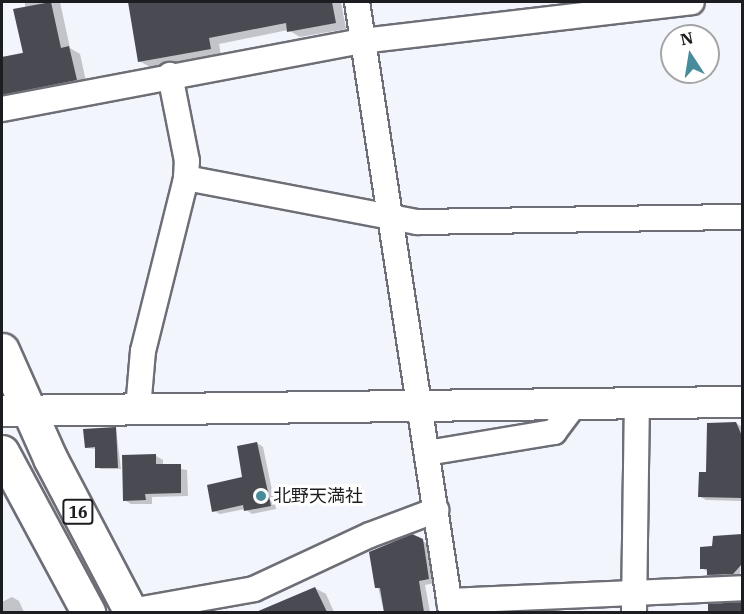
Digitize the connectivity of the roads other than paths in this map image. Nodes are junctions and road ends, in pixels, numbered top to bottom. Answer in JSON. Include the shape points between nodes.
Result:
{"nodes":[{"id":1,"x":357,"y":2,"type":"edge"},
{"id":2,"x":692,"y":2,"type":"edge"},
{"id":3,"x":363,"y":41,"type":"junction"},
{"id":4,"x":170,"y":75,"type":"junction"},
{"id":5,"x":2,"y":109,"type":"edge"},
{"id":6,"x":186,"y":178,"type":"junction"},
{"id":7,"x":389,"y":217,"type":"junction"},
{"id":8,"x":742,"y":217,"type":"edge"},
{"id":9,"x":2,"y":350,"type":"edge"},
{"id":10,"x":742,"y":402,"type":"edge"},
{"id":11,"x":575,"y":404,"type":"junction"},
{"id":12,"x":637,"y":404,"type":"junction"},
{"id":13,"x":421,"y":405,"type":"junction"},
{"id":14,"x":138,"y":409,"type":"junction"},
{"id":15,"x":14,"y":411,"type":"edge"},
{"id":16,"x":2,"y":452,"type":"edge"},
{"id":17,"x":427,"y":453,"type":"junction"},
{"id":18,"x":436,"y":510,"type":"junction"},
{"id":19,"x":742,"y":588,"type":"edge"},
{"id":20,"x":634,"y":602,"type":"edge"},
{"id":21,"x":450,"y":607,"type":"edge"},
{"id":22,"x":87,"y":612,"type":"edge"},
{"id":23,"x":131,"y":612,"type":"edge"}],
"edges":[{"from":1,"to":3,"type":"street"},
{"from":2,"to":3,"type":"street"},
{"from":3,"to":4,"type":"street"},
{"from":3,"to":7,"type":"street"},
{"from":4,"to":5,"type":"street"},
{"from":4,"to":6,"type":"street","via":[[187,161]]},
{"from":6,"to":7,"type":"street"},
{"from":6,"to":14,"type":"street","via":[[143,351]]},
{"from":7,"to":8,"type":"street","via":[[417,222]]},
{"from":7,"to":13,"type":"street"},
{"from":9,"to":15,"type":"highway","number":"16"},
{"from":10,"to":12,"type":"street"},
{"from":11,"to":12,"type":"street"},
{"from":11,"to":13,"type":"street"},
{"from":11,"to":17,"type":"street","via":[[554,432]]},
{"from":12,"to":20,"type":"street"},
{"from":13,"to":14,"type":"street"},
{"from":13,"to":17,"type":"street"},
{"from":14,"to":15,"type":"street"},
{"from":15,"to":23,"type":"highway","number":"16"},
{"from":16,"to":22,"type":"highway","number":"16"},
{"from":17,"to":18,"type":"street"},
{"from":18,"to":21,"type":"street"},
{"from":18,"to":23,"type":"street","via":[[381,530],[254,589]]},
{"from":19,"to":20,"type":"street"},
{"from":20,"to":21,"type":"street"}]}
